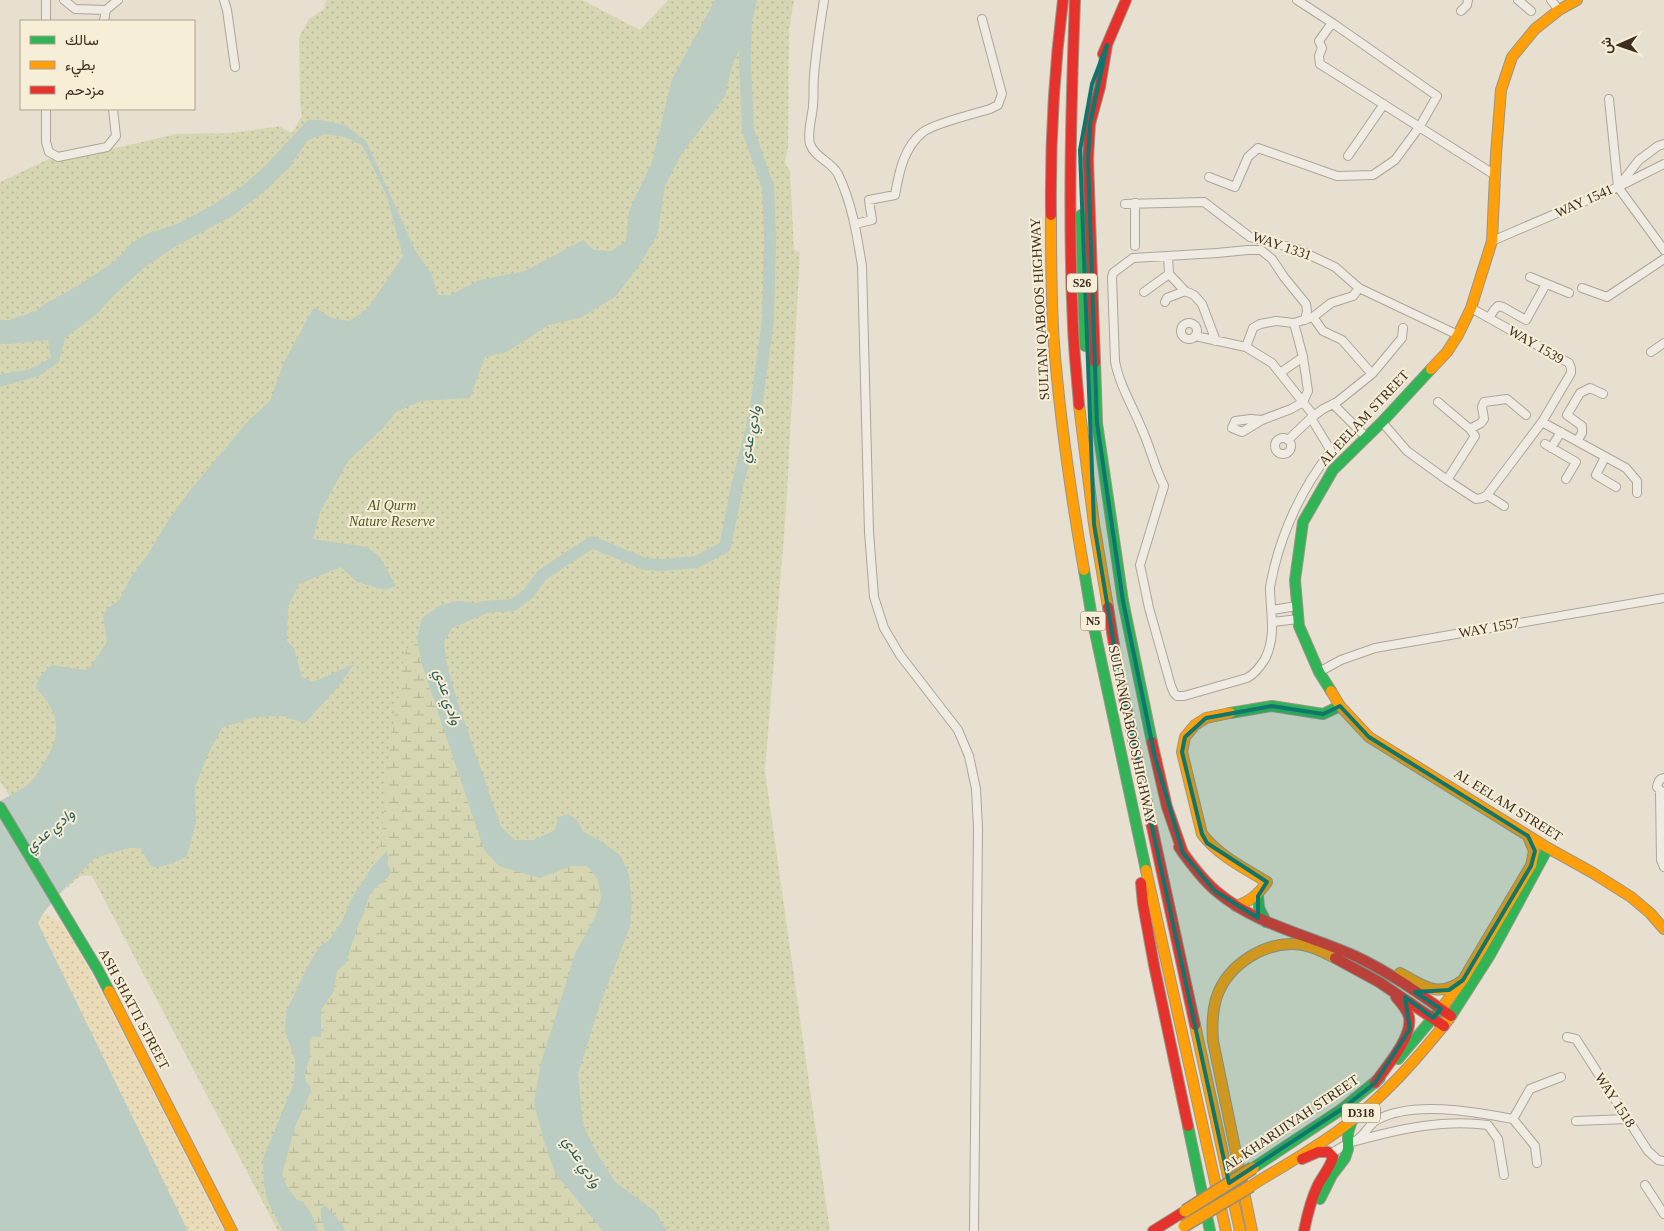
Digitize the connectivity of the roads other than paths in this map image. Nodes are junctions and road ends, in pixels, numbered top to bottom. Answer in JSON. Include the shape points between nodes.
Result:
{"nodes":[{"id":1,"x":46,"y":0,"type":"edge"},
{"id":2,"x":64,"y":0,"type":"edge"},
{"id":3,"x":118,"y":0,"type":"edge"},
{"id":4,"x":224,"y":0,"type":"edge"},
{"id":5,"x":824,"y":0,"type":"edge"},
{"id":6,"x":1057,"y":0,"type":"edge"},
{"id":7,"x":1063,"y":0,"type":"edge"},
{"id":8,"x":1075,"y":0,"type":"edge"},
{"id":9,"x":1126,"y":0,"type":"edge"},
{"id":10,"x":1297,"y":0,"type":"edge"},
{"id":11,"x":1468,"y":0,"type":"edge"},
{"id":12,"x":1518,"y":0,"type":"edge"},
{"id":13,"x":1551,"y":0,"type":"edge"},
{"id":14,"x":1577,"y":0,"type":"edge"},
{"id":15,"x":106,"y":10,"type":"junction"},
{"id":16,"x":1559,"y":10,"type":"junction"},
{"id":17,"x":1461,"y":11,"type":"dead end"},
{"id":18,"x":1531,"y":11,"type":"dead end"},
{"id":19,"x":982,"y":19,"type":"dead end"},
{"id":20,"x":46,"y":20,"type":"edge"},
{"id":21,"x":104,"y":20,"type":"edge"},
{"id":22,"x":1332,"y":23,"type":"junction"},
{"id":23,"x":1107,"y":45,"type":"junction"},
{"id":24,"x":1055,"y":65,"type":"junction"},
{"id":25,"x":235,"y":67,"type":"dead end"},
{"id":26,"x":1609,"y":98,"type":"dead end"},
{"id":27,"x":1384,"y":104,"type":"junction"},
{"id":28,"x":46,"y":110,"type":"edge"},
{"id":29,"x":113,"y":110,"type":"edge"},
{"id":30,"x":1420,"y":126,"type":"junction"},
{"id":31,"x":1664,"y":144,"type":"edge"},
{"id":32,"x":1348,"y":156,"type":"dead end"},
{"id":33,"x":1664,"y":164,"type":"edge"},
{"id":34,"x":1495,"y":175,"type":"junction"},
{"id":35,"x":1209,"y":177,"type":"dead end"},
{"id":36,"x":1618,"y":187,"type":"junction"},
{"id":37,"x":1135,"y":203,"type":"junction"},
{"id":38,"x":1125,"y":204,"type":"dead end"},
{"id":39,"x":855,"y":224,"type":"junction"},
{"id":40,"x":1492,"y":241,"type":"junction"},
{"id":41,"x":1135,"y":246,"type":"dead end"},
{"id":42,"x":1664,"y":250,"type":"edge"},
{"id":43,"x":1168,"y":256,"type":"junction"},
{"id":44,"x":1664,"y":259,"type":"edge"},
{"id":45,"x":1169,"y":274,"type":"junction"},
{"id":46,"x":1530,"y":277,"type":"dead end"},
{"id":47,"x":1546,"y":284,"type":"junction"},
{"id":48,"x":1359,"y":288,"type":"junction"},
{"id":49,"x":1582,"y":288,"type":"dead end"},
{"id":50,"x":1185,"y":291,"type":"junction"},
{"id":51,"x":1144,"y":292,"type":"dead end"},
{"id":52,"x":1569,"y":293,"type":"dead end"},
{"id":53,"x":1165,"y":302,"type":"dead end"},
{"id":54,"x":1471,"y":308,"type":"junction"},
{"id":55,"x":1309,"y":318,"type":"junction"},
{"id":56,"x":1489,"y":318,"type":"junction"},
{"id":57,"x":1294,"y":323,"type":"junction"},
{"id":58,"x":1404,"y":328,"type":"dead end"},
{"id":59,"x":1458,"y":335,"type":"junction"},
{"id":60,"x":1195,"y":336,"type":"dead end"},
{"id":61,"x":1216,"y":341,"type":"junction"},
{"id":62,"x":1664,"y":342,"type":"edge"},
{"id":63,"x":1246,"y":347,"type":"junction"},
{"id":64,"x":1651,"y":352,"type":"dead end"},
{"id":65,"x":1303,"y":358,"type":"junction"},
{"id":66,"x":1280,"y":373,"type":"junction"},
{"id":67,"x":1372,"y":374,"type":"junction"},
{"id":68,"x":1603,"y":394,"type":"dead end"},
{"id":69,"x":1303,"y":402,"type":"junction"},
{"id":70,"x":1438,"y":402,"type":"dead end"},
{"id":71,"x":1333,"y":404,"type":"junction"},
{"id":72,"x":1526,"y":415,"type":"dead end"},
{"id":73,"x":1312,"y":417,"type":"junction"},
{"id":74,"x":1262,"y":420,"type":"dead end"},
{"id":75,"x":1382,"y":422,"type":"junction"},
{"id":76,"x":1542,"y":422,"type":"junction"},
{"id":77,"x":1470,"y":428,"type":"junction"},
{"id":78,"x":1561,"y":432,"type":"junction"},
{"id":79,"x":1366,"y":437,"type":"junction"},
{"id":80,"x":1288,"y":440,"type":"dead end"},
{"id":81,"x":1577,"y":441,"type":"junction"},
{"id":82,"x":1605,"y":457,"type":"junction"},
{"id":83,"x":1566,"y":478,"type":"dead end"},
{"id":84,"x":1446,"y":480,"type":"junction"},
{"id":85,"x":1616,"y":487,"type":"dead end"},
{"id":86,"x":1637,"y":493,"type":"dead end"},
{"id":87,"x":1487,"y":496,"type":"junction"},
{"id":88,"x":1504,"y":506,"type":"dead end"},
{"id":89,"x":1094,"y":524,"type":"junction"},
{"id":90,"x":1664,"y":598,"type":"edge"},
{"id":91,"x":1297,"y":606,"type":"junction"},
{"id":92,"x":1272,"y":610,"type":"junction"},
{"id":93,"x":1298,"y":619,"type":"junction"},
{"id":94,"x":1273,"y":622,"type":"junction"},
{"id":95,"x":1118,"y":670,"type":"junction"},
{"id":96,"x":1319,"y":672,"type":"junction"},
{"id":97,"x":1340,"y":706,"type":"junction"},
{"id":98,"x":1664,"y":778,"type":"edge"},
{"id":99,"x":1662,"y":792,"type":"edge"},
{"id":100,"x":0,"y":807,"type":"edge"},
{"id":101,"x":1138,"y":835,"type":"junction"},
{"id":102,"x":1528,"y":836,"type":"junction"},
{"id":103,"x":1545,"y":846,"type":"junction"},
{"id":104,"x":1183,"y":853,"type":"junction"},
{"id":105,"x":1564,"y":856,"type":"junction"},
{"id":106,"x":1664,"y":867,"type":"edge"},
{"id":107,"x":1532,"y":870,"type":"junction"},
{"id":108,"x":1258,"y":896,"type":"junction"},
{"id":109,"x":1236,"y":906,"type":"junction"},
{"id":110,"x":1267,"y":922,"type":"junction"},
{"id":111,"x":1664,"y":929,"type":"edge"},
{"id":112,"x":1371,"y":970,"type":"junction"},
{"id":113,"x":1463,"y":980,"type":"junction"},
{"id":114,"x":1437,"y":1014,"type":"junction"},
{"id":115,"x":1451,"y":1016,"type":"junction"},
{"id":116,"x":1444,"y":1026,"type":"junction"},
{"id":117,"x":1567,"y":1037,"type":"dead end"},
{"id":118,"x":1561,"y":1077,"type":"dead end"},
{"id":119,"x":1375,"y":1083,"type":"junction"},
{"id":120,"x":1514,"y":1119,"type":"junction"},
{"id":121,"x":1627,"y":1119,"type":"junction"},
{"id":122,"x":1352,"y":1120,"type":"junction"},
{"id":123,"x":1576,"y":1121,"type":"dead end"},
{"id":124,"x":1352,"y":1142,"type":"junction"},
{"id":125,"x":1331,"y":1154,"type":"junction"},
{"id":126,"x":1664,"y":1161,"type":"edge"},
{"id":127,"x":1537,"y":1163,"type":"dead end"},
{"id":128,"x":1240,"y":1172,"type":"junction"},
{"id":129,"x":1504,"y":1175,"type":"dead end"},
{"id":130,"x":1265,"y":1177,"type":"junction"},
{"id":131,"x":1645,"y":1185,"type":"dead end"},
{"id":132,"x":1664,"y":1214,"type":"edge"},
{"id":133,"x":1180,"y":1228,"type":"edge"},
{"id":134,"x":232,"y":1231,"type":"edge"},
{"id":135,"x":974,"y":1231,"type":"edge"},
{"id":136,"x":1153,"y":1231,"type":"edge"},
{"id":137,"x":1210,"y":1231,"type":"edge"},
{"id":138,"x":1226,"y":1231,"type":"edge"},
{"id":139,"x":1240,"y":1231,"type":"edge"},
{"id":140,"x":1252,"y":1231,"type":"edge"},
{"id":141,"x":1257,"y":1231,"type":"edge"},
{"id":142,"x":1304,"y":1231,"type":"edge"},
{"id":143,"x":1310,"y":1231,"type":"edge"}],
"edges":[{"from":1,"to":20,"type":"street"},
{"from":2,"to":15,"type":"street","via":[[75,9]]},
{"from":3,"to":15,"type":"street"},
{"from":4,"to":25,"type":"street"},
{"from":5,"to":39,"type":"street","via":[[816,50],[809,137],[816,153],[838,174]]},
{"from":6,"to":24,"type":"main road"},
{"from":7,"to":24,"type":"main road","name":"SULTAN QABOOS HIGHWAY","number":"N5"},
{"from":8,"to":89,"type":"main road","name":"SULTAN QABOOS HIGHWAY","number":"N5","via":[[1071,235],[1073,326]]},
{"from":9,"to":23,"type":"main road","number":"S26"},
{"from":10,"to":22,"type":"street"},
{"from":11,"to":17,"type":"street"},
{"from":12,"to":18,"type":"street"},
{"from":13,"to":16,"type":"street"},
{"from":14,"to":16,"type":"main road","name":"AL EELAM STREET"},
{"from":15,"to":21,"type":"street"},
{"from":16,"to":34,"type":"main road","name":"AL EELAM STREET","via":[[1535,29],[1512,57],[1501,90]]},
{"from":19,"to":39,"type":"street","via":[[1002,94],[998,105],[924,132],[906,154],[895,195],[869,200],[872,220]]},
{"from":22,"to":27,"type":"street","via":[[1319,41],[1322,48],[1320,64]]},
{"from":22,"to":30,"type":"street","via":[[1436,96]]},
{"from":23,"to":89,"type":"main road","number":"S26","via":[[1092,84],[1080,150],[1082,275]]},
{"from":23,"to":104,"type":"main road","via":[[1090,124],[1088,159],[1097,423],[1123,601],[1155,757]]},
{"from":24,"to":101,"type":"main road","name":"SULTAN QABOOS HIGHWAY","number":"N5","via":[[1050,170],[1054,342],[1060,407],[1092,618]]},
{"from":26,"to":36,"type":"street"},
{"from":27,"to":30,"type":"street"},
{"from":27,"to":32,"type":"street"},
{"from":28,"to":29,"type":"street","via":[[46,142],[49,152],[58,157],[107,147],[116,136]]},
{"from":30,"to":34,"type":"street"},
{"from":30,"to":35,"type":"street","via":[[1395,160],[1373,175],[1337,176],[1258,148],[1248,157],[1235,187]]},
{"from":31,"to":36,"type":"street","name":"WAY 1541","via":[[1639,160]]},
{"from":33,"to":36,"type":"street"},
{"from":34,"to":40,"type":"main road","name":"AL EELAM STREET"},
{"from":36,"to":40,"type":"street","name":"WAY 1541"},
{"from":36,"to":42,"type":"street"},
{"from":37,"to":38,"type":"street","name":"WAY 1331"},
{"from":37,"to":41,"type":"street"},
{"from":37,"to":48,"type":"street","name":"WAY 1331","via":[[1204,202],[1250,237],[1297,248],[1335,267]]},
{"from":39,"to":135,"type":"street","via":[[862,266],[869,532],[874,597],[884,628],[900,655],[958,730],[969,756],[976,789]]},
{"from":40,"to":54,"type":"main road","name":"AL EELAM STREET"},
{"from":43,"to":45,"type":"street"},
{"from":43,"to":55,"type":"street","via":[[1261,250],[1272,258],[1306,304]]},
{"from":43,"to":94,"type":"street","via":[[1133,258],[1113,273],[1111,289],[1117,371],[1164,486],[1140,565],[1174,693],[1184,696],[1253,674],[1269,650]]},
{"from":44,"to":49,"type":"street","via":[[1607,298]]},
{"from":45,"to":50,"type":"street"},
{"from":45,"to":51,"type":"street"},
{"from":46,"to":47,"type":"street"},
{"from":47,"to":52,"type":"street"},
{"from":47,"to":56,"type":"street","via":[[1526,320],[1503,306],[1498,306]]},
{"from":48,"to":55,"type":"street","via":[[1353,296],[1331,304]]},
{"from":48,"to":59,"type":"street","name":"WAY 1331"},
{"from":50,"to":53,"type":"street","via":[[1167,298]]},
{"from":50,"to":61,"type":"street","via":[[1202,304]]},
{"from":54,"to":56,"type":"street","name":"WAY 1539"},
{"from":54,"to":59,"type":"main road","name":"AL EELAM STREET"},
{"from":55,"to":57,"type":"street"},
{"from":55,"to":67,"type":"street","via":[[1322,332],[1342,340]]},
{"from":56,"to":76,"type":"street","name":"WAY 1539","via":[[1569,363],[1571,373]]},
{"from":57,"to":63,"type":"street","via":[[1276,321],[1260,324],[1253,328]]},
{"from":57,"to":65,"type":"street"},
{"from":58,"to":67,"type":"street","via":[[1402,338]]},
{"from":59,"to":75,"type":"main road","name":"AL EELAM STREET","via":[[1447,352]]},
{"from":60,"to":61,"type":"street"},
{"from":61,"to":63,"type":"street"},
{"from":62,"to":64,"type":"street"},
{"from":63,"to":66,"type":"street","via":[[1272,363]]},
{"from":65,"to":66,"type":"street"},
{"from":65,"to":69,"type":"street","via":[[1308,391]]},
{"from":66,"to":69,"type":"street"},
{"from":67,"to":71,"type":"street"},
{"from":68,"to":81,"type":"street","via":[[1590,388],[1580,393],[1567,415],[1582,426],[1582,434]]},
{"from":69,"to":73,"type":"street"},
{"from":69,"to":74,"type":"street"},
{"from":70,"to":77,"type":"street"},
{"from":71,"to":73,"type":"street"},
{"from":71,"to":79,"type":"street"},
{"from":72,"to":77,"type":"street","via":[[1507,399],[1484,402],[1484,419]]},
{"from":73,"to":80,"type":"street"},
{"from":73,"to":92,"type":"street","via":[[1331,451],[1298,500],[1286,531],[1270,586]]},
{"from":75,"to":79,"type":"main road","name":"AL EELAM STREET"},
{"from":75,"to":84,"type":"street","via":[[1407,451]]},
{"from":76,"to":78,"type":"street"},
{"from":76,"to":87,"type":"street","name":"WAY 1539"},
{"from":77,"to":84,"type":"street","via":[[1475,436]]},
{"from":78,"to":81,"type":"street"},
{"from":78,"to":83,"type":"street","via":[[1548,446],[1576,462]]},
{"from":79,"to":91,"type":"main road","name":"AL EELAM STREET","via":[[1333,470],[1303,522],[1295,580]]},
{"from":81,"to":82,"type":"street"},
{"from":82,"to":85,"type":"street","via":[[1596,475]]},
{"from":82,"to":86,"type":"street","via":[[1626,468],[1637,481]]},
{"from":84,"to":87,"type":"street","via":[[1476,499]]},
{"from":87,"to":88,"type":"street"},
{"from":89,"to":95,"type":"main road","name":"SULTAN QABOOS HIGHWAY","number":"N5"},
{"from":90,"to":96,"type":"street","name":"WAY 1557","via":[[1375,648]]},
{"from":91,"to":92,"type":"street"},
{"from":91,"to":93,"type":"main road","name":"AL EELAM STREET"},
{"from":92,"to":94,"type":"street"},
{"from":93,"to":94,"type":"street"},
{"from":93,"to":96,"type":"main road","name":"AL EELAM STREET"},
{"from":95,"to":104,"type":"main road","via":[[1136,710],[1163,818]]},
{"from":95,"to":139,"type":"main road","name":"SULTAN QABOOS HIGHWAY","number":"N5"},
{"from":96,"to":97,"type":"main road","name":"AL EELAM STREET"},
{"from":97,"to":102,"type":"main road","name":"AL EELAM STREET","via":[[1369,737]]},
{"from":97,"to":108,"type":"main road","via":[[1323,714],[1272,706],[1214,715],[1200,721],[1186,737],[1182,752],[1202,834],[1218,852],[1267,882]]},
{"from":98,"to":99,"type":"street","via":[[1660,779],[1657,787]]},
{"from":99,"to":106,"type":"street","via":[[1661,860]]},
{"from":100,"to":134,"type":"main road","name":"ASH SHATTI STREET","via":[[98,970]]},
{"from":101,"to":137,"type":"main road","via":[[1143,904]]},
{"from":101,"to":138,"type":"main road","name":"SULTAN QABOOS HIGHWAY","number":"N5"},
{"from":102,"to":103,"type":"main road","name":"AL EELAM STREET"},
{"from":102,"to":107,"type":"main road","via":[[1534,851]]},
{"from":103,"to":105,"type":"main road","name":"AL EELAM STREET"},
{"from":103,"to":107,"type":"main road","name":"AL KHARIJIYAH STREET","number":"D318"},
{"from":104,"to":109,"type":"main road","via":[[1215,891]]},
{"from":105,"to":107,"type":"main road"},
{"from":105,"to":111,"type":"main road","name":"AL EELAM STREET","via":[[1630,897]]},
{"from":107,"to":113,"type":"main road","name":"AL KHARIJIYAH STREET","number":"D318"},
{"from":107,"to":115,"type":"main road","name":"AL KHARIJIYAH STREET","number":"D318","via":[[1525,893],[1492,953]]},
{"from":108,"to":109,"type":"main road"},
{"from":108,"to":110,"type":"main road","via":[[1259,908]]},
{"from":109,"to":110,"type":"main road"},
{"from":110,"to":112,"type":"main road","via":[[1356,957]]},
{"from":112,"to":113,"type":"main road","via":[[1396,971],[1436,989],[1449,990]]},
{"from":112,"to":114,"type":"main road","via":[[1408,999]]},
{"from":112,"to":119,"type":"main road","via":[[1402,1003],[1410,1022],[1405,1038]]},
{"from":112,"to":128,"type":"main road","via":[[1317,949],[1288,945],[1259,952],[1241,963],[1225,979],[1214,1005],[1213,1041]]},
{"from":113,"to":114,"type":"main road","name":"AL KHARIJIYAH STREET","number":"D318"},
{"from":114,"to":115,"type":"main road"},
{"from":114,"to":116,"type":"main road"},
{"from":114,"to":119,"type":"main road","name":"AL KHARIJIYAH STREET","number":"D318"},
{"from":115,"to":116,"type":"main road","name":"AL KHARIJIYAH STREET","number":"D318"},
{"from":116,"to":122,"type":"main road","name":"AL KHARIJIYAH STREET","number":"D318","via":[[1383,1093]]},
{"from":117,"to":121,"type":"street","name":"WAY 1518","via":[[1576,1039]]},
{"from":118,"to":120,"type":"street","via":[[1530,1088]]},
{"from":119,"to":136,"type":"main road","name":"AL KHARIJIYAH STREET","number":"D318","bridge":true,"via":[[1342,1109]]},
{"from":120,"to":124,"type":"street","via":[[1476,1112],[1419,1109],[1379,1119]]},
{"from":120,"to":127,"type":"street","via":[[1535,1146]]},
{"from":121,"to":123,"type":"street"},
{"from":121,"to":126,"type":"street","name":"WAY 1518","via":[[1648,1150],[1658,1160]]},
{"from":122,"to":124,"type":"main road","via":[[1348,1133]]},
{"from":122,"to":130,"type":"main road","name":"AL KHARIJIYAH STREET","number":"D318"},
{"from":124,"to":125,"type":"street"},
{"from":124,"to":129,"type":"street","via":[[1409,1127],[1488,1125],[1498,1139]]},
{"from":124,"to":143,"type":"main road","via":[[1320,1198]]},
{"from":125,"to":130,"type":"main road","via":[[1318,1152]]},
{"from":125,"to":142,"type":"main road","via":[[1332,1162],[1313,1198]]},
{"from":128,"to":140,"type":"main road"},
{"from":128,"to":141,"type":"main road"},
{"from":130,"to":133,"type":"main road","name":"AL KHARIJIYAH STREET","number":"D318","bridge":true},
{"from":131,"to":132,"type":"street"}]}
